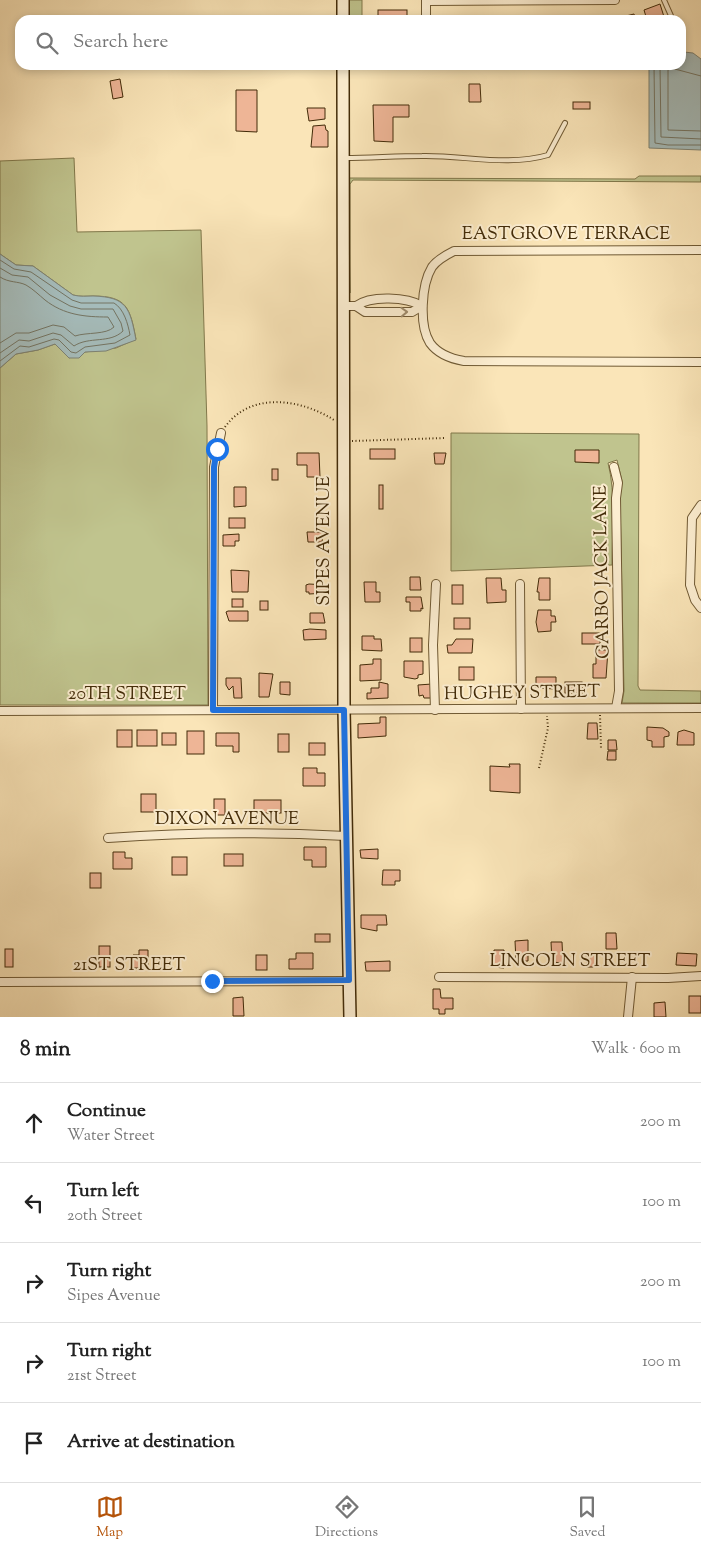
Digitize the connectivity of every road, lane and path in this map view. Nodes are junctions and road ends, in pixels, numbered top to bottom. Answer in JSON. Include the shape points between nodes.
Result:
{"nodes":[{"id":1,"x":343,"y":0,"type":"edge"},
{"id":2,"x":426,"y":0,"type":"edge"},
{"id":3,"x":615,"y":0,"type":"edge"},
{"id":4,"x":664,"y":0,"type":"edge"},
{"id":5,"x":343,"y":15,"type":"edge"},
{"id":6,"x":426,"y":15,"type":"edge"},
{"id":7,"x":671,"y":15,"type":"edge"},
{"id":8,"x":343,"y":70,"type":"edge"},
{"id":9,"x":565,"y":124,"type":"dead end"},
{"id":10,"x":342,"y":158,"type":"junction"},
{"id":11,"x":701,"y":250,"type":"edge"},
{"id":12,"x":383,"y":300,"type":"junction"},
{"id":13,"x":342,"y":306,"type":"junction"},
{"id":14,"x":356,"y":306,"type":"junction"},
{"id":15,"x":422,"y":306,"type":"junction"},
{"id":16,"x":383,"y":312,"type":"junction"},
{"id":17,"x":701,"y":362,"type":"edge"},
{"id":18,"x":342,"y":426,"type":"junction"},
{"id":19,"x":221,"y":433,"type":"joint"},
{"id":20,"x":445,"y":438,"type":"dead end"},
{"id":21,"x":342,"y":441,"type":"junction"},
{"id":22,"x":614,"y":466,"type":"dead end"},
{"id":23,"x":701,"y":505,"type":"edge"},
{"id":24,"x":436,"y":584,"type":"dead end"},
{"id":25,"x":520,"y":584,"type":"dead end"},
{"id":26,"x":701,"y":608,"type":"edge"},
{"id":27,"x":546,"y":708,"type":"junction"},
{"id":28,"x":598,"y":708,"type":"junction"},
{"id":29,"x":616,"y":708,"type":"junction"},
{"id":30,"x":701,"y":708,"type":"edge"},
{"id":31,"x":521,"y":709,"type":"junction"},
{"id":32,"x":213,"y":710,"type":"junction"},
{"id":33,"x":344,"y":710,"type":"junction"},
{"id":34,"x":436,"y":710,"type":"junction"},
{"id":35,"x":0,"y":711,"type":"edge"},
{"id":36,"x":601,"y":748,"type":"dead end"},
{"id":37,"x":539,"y":768,"type":"dead end"},
{"id":38,"x":346,"y":836,"type":"junction"},
{"id":39,"x":108,"y":838,"type":"dead end"},
{"id":40,"x":701,"y":976,"type":"edge"},
{"id":41,"x":439,"y":977,"type":"dead end"},
{"id":42,"x":632,"y":977,"type":"junction"},
{"id":43,"x":349,"y":980,"type":"junction"},
{"id":44,"x":0,"y":982,"type":"edge"},
{"id":45,"x":350,"y":1017,"type":"edge"},
{"id":46,"x":628,"y":1017,"type":"edge"}],
"edges":[{"from":1,"to":5,"type":"street"},
{"from":2,"to":3,"type":"street"},
{"from":2,"to":6,"type":"street"},
{"from":4,"to":7,"type":"lane"},
{"from":8,"to":10,"type":"street","name":"SIPES AVENUE"},
{"from":9,"to":10,"type":"lane","via":[[548,155],[536,159]]},
{"from":10,"to":13,"type":"street","name":"SIPES AVENUE"},
{"from":11,"to":15,"type":"street","name":"EASTGROVE TERRACE","via":[[454,251],[432,267]]},
{"from":12,"to":14,"type":"street","via":[[365,300]]},
{"from":12,"to":15,"type":"street","via":[[412,300]]},
{"from":12,"to":16,"type":"street"},
{"from":13,"to":14,"type":"street"},
{"from":13,"to":18,"type":"street","name":"SIPES AVENUE"},
{"from":14,"to":16,"type":"street","via":[[365,312]]},
{"from":16,"to":15,"type":"street","one_way":true,"via":[[412,312]]},
{"from":15,"to":17,"type":"street","name":"EASTGROVE TERRACE","via":[[426,334],[431,344],[451,359]]},
{"from":18,"to":19,"type":"path","via":[[292,402],[278,402],[244,410],[231,419]]},
{"from":18,"to":21,"type":"street","name":"SIPES AVENUE"},
{"from":19,"to":32,"type":"street","via":[[214,467]]},
{"from":20,"to":21,"type":"path"},
{"from":21,"to":33,"type":"street","name":"SIPES AVENUE"},
{"from":22,"to":29,"type":"street","name":"GARBO JACK LANE","via":[[618,483],[619,691]]},
{"from":23,"to":26,"type":"street","via":[[692,518],[690,585]]},
{"from":24,"to":34,"type":"street"},
{"from":25,"to":31,"type":"street"},
{"from":27,"to":28,"type":"street","name":"HUGHEY STREET"},
{"from":27,"to":31,"type":"street","name":"HUGHEY STREET"},
{"from":27,"to":37,"type":"path","via":[[548,728]]},
{"from":28,"to":29,"type":"street","name":"HUGHEY STREET"},
{"from":28,"to":36,"type":"path","via":[[602,724]]},
{"from":29,"to":30,"type":"street","name":"HUGHEY STREET"},
{"from":31,"to":34,"type":"street","name":"HUGHEY STREET"},
{"from":32,"to":33,"type":"street","name":"20TH STREET"},
{"from":32,"to":35,"type":"street","name":"20TH STREET"},
{"from":33,"to":34,"type":"street","name":"HUGHEY STREET"},
{"from":33,"to":38,"type":"street","name":"SIPES AVENUE"},
{"from":38,"to":39,"type":"street","name":"DIXON AVENUE","via":[[271,832]]},
{"from":38,"to":43,"type":"street","name":"SIPES AVENUE"},
{"from":40,"to":42,"type":"street","name":"LINCOLN STREET"},
{"from":41,"to":42,"type":"street","name":"LINCOLN STREET"},
{"from":42,"to":46,"type":"street"},
{"from":43,"to":44,"type":"street","name":"21ST STREET"},
{"from":43,"to":45,"type":"street","name":"SIPES AVENUE"}]}
